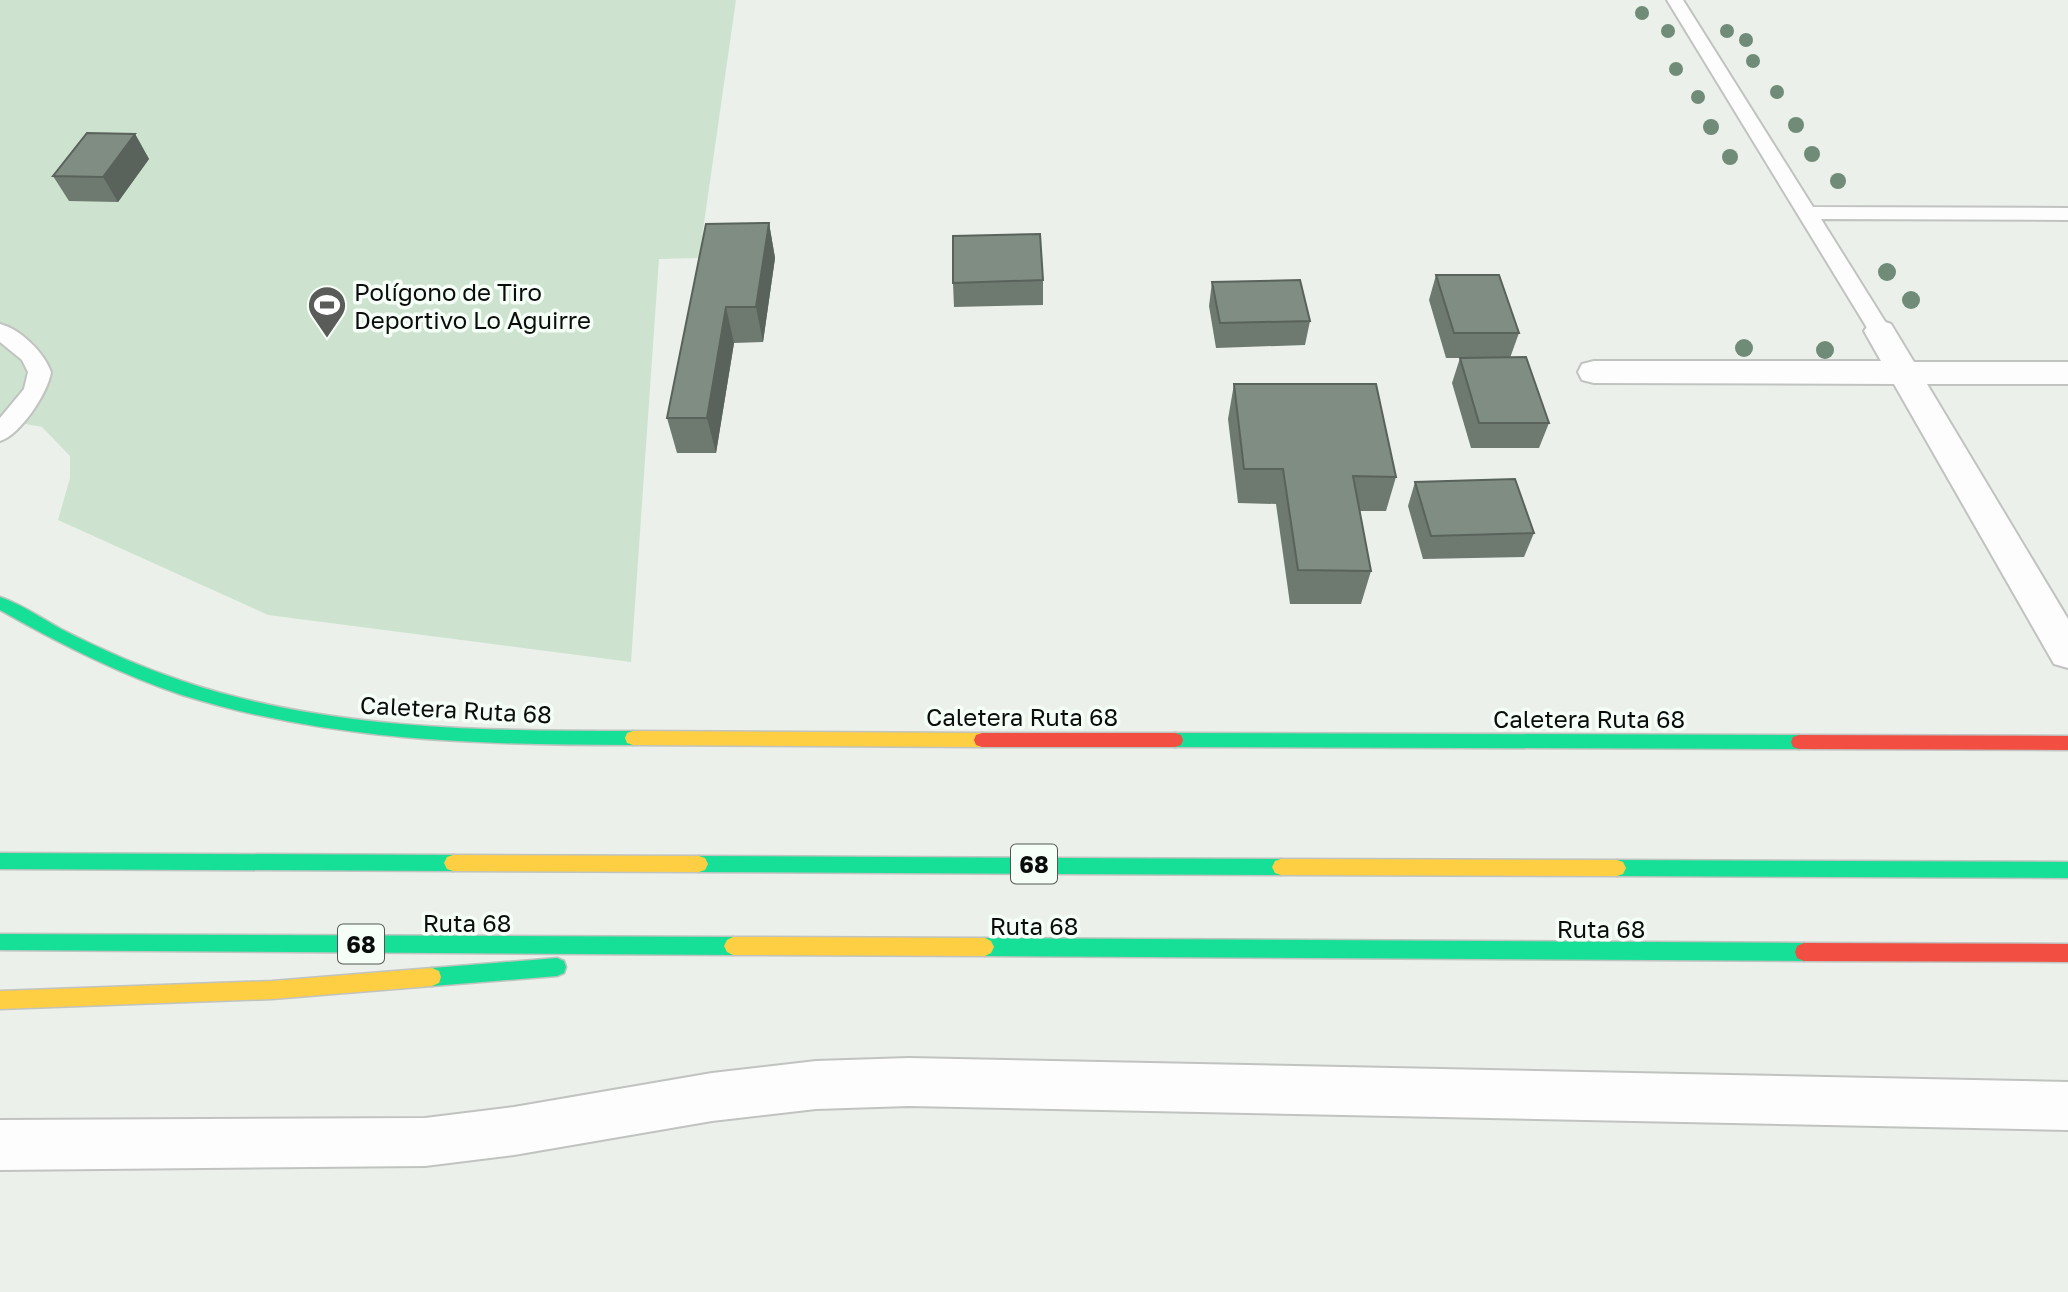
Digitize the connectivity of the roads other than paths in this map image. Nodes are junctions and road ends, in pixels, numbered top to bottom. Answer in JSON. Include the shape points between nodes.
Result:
{"nodes":[{"id":1,"x":1675,"y":0,"type":"edge"},
{"id":2,"x":1808,"y":214,"type":"junction"},
{"id":3,"x":2068,"y":214,"type":"edge"},
{"id":4,"x":0,"y":331,"type":"edge"},
{"id":5,"x":1880,"y":331,"type":"joint"},
{"id":6,"x":1594,"y":372,"type":"dead end"},
{"id":7,"x":1906,"y":373,"type":"junction"},
{"id":8,"x":2068,"y":373,"type":"edge"},
{"id":9,"x":0,"y":433,"type":"edge"},
{"id":10,"x":0,"y":603,"type":"edge"},
{"id":11,"x":2068,"y":653,"type":"edge"},
{"id":12,"x":2068,"y":743,"type":"edge"},
{"id":13,"x":0,"y":861,"type":"edge"},
{"id":14,"x":2068,"y":870,"type":"edge"},
{"id":15,"x":0,"y":942,"type":"edge"},
{"id":16,"x":722,"y":947,"type":"junction"},
{"id":17,"x":2068,"y":953,"type":"edge"},
{"id":18,"x":600,"y":962,"type":"dead end"},
{"id":19,"x":572,"y":965,"type":"dead end"},
{"id":20,"x":0,"y":1000,"type":"edge"},
{"id":21,"x":2068,"y":1106,"type":"edge"},
{"id":22,"x":0,"y":1145,"type":"edge"}],
"edges":[{"from":1,"to":2,"type":"lane"},
{"from":2,"to":3,"type":"lane"},
{"from":2,"to":5,"type":"lane"},
{"from":4,"to":9,"type":"lane","via":[[38,365],[40,377],[31,397]]},
{"from":5,"to":7,"type":"street"},
{"from":6,"to":7,"type":"street"},
{"from":7,"to":8,"type":"street"},
{"from":7,"to":11,"type":"street"},
{"from":10,"to":12,"type":"main road","name":"Caletera Ruta 68","via":[[139,673],[208,696],[356,727],[432,735]]},
{"from":13,"to":14,"type":"main road","number":"68"},
{"from":15,"to":16,"type":"main road","name":"Ruta 68","number":"68"},
{"from":16,"to":17,"type":"main road","name":"Ruta 68","number":"68"},
{"from":16,"to":18,"type":"main road"},
{"from":19,"to":20,"type":"main road","via":[[272,990]]},
{"from":21,"to":22,"type":"street","via":[[909,1082],[816,1085],[712,1097],[425,1142]]}]}
